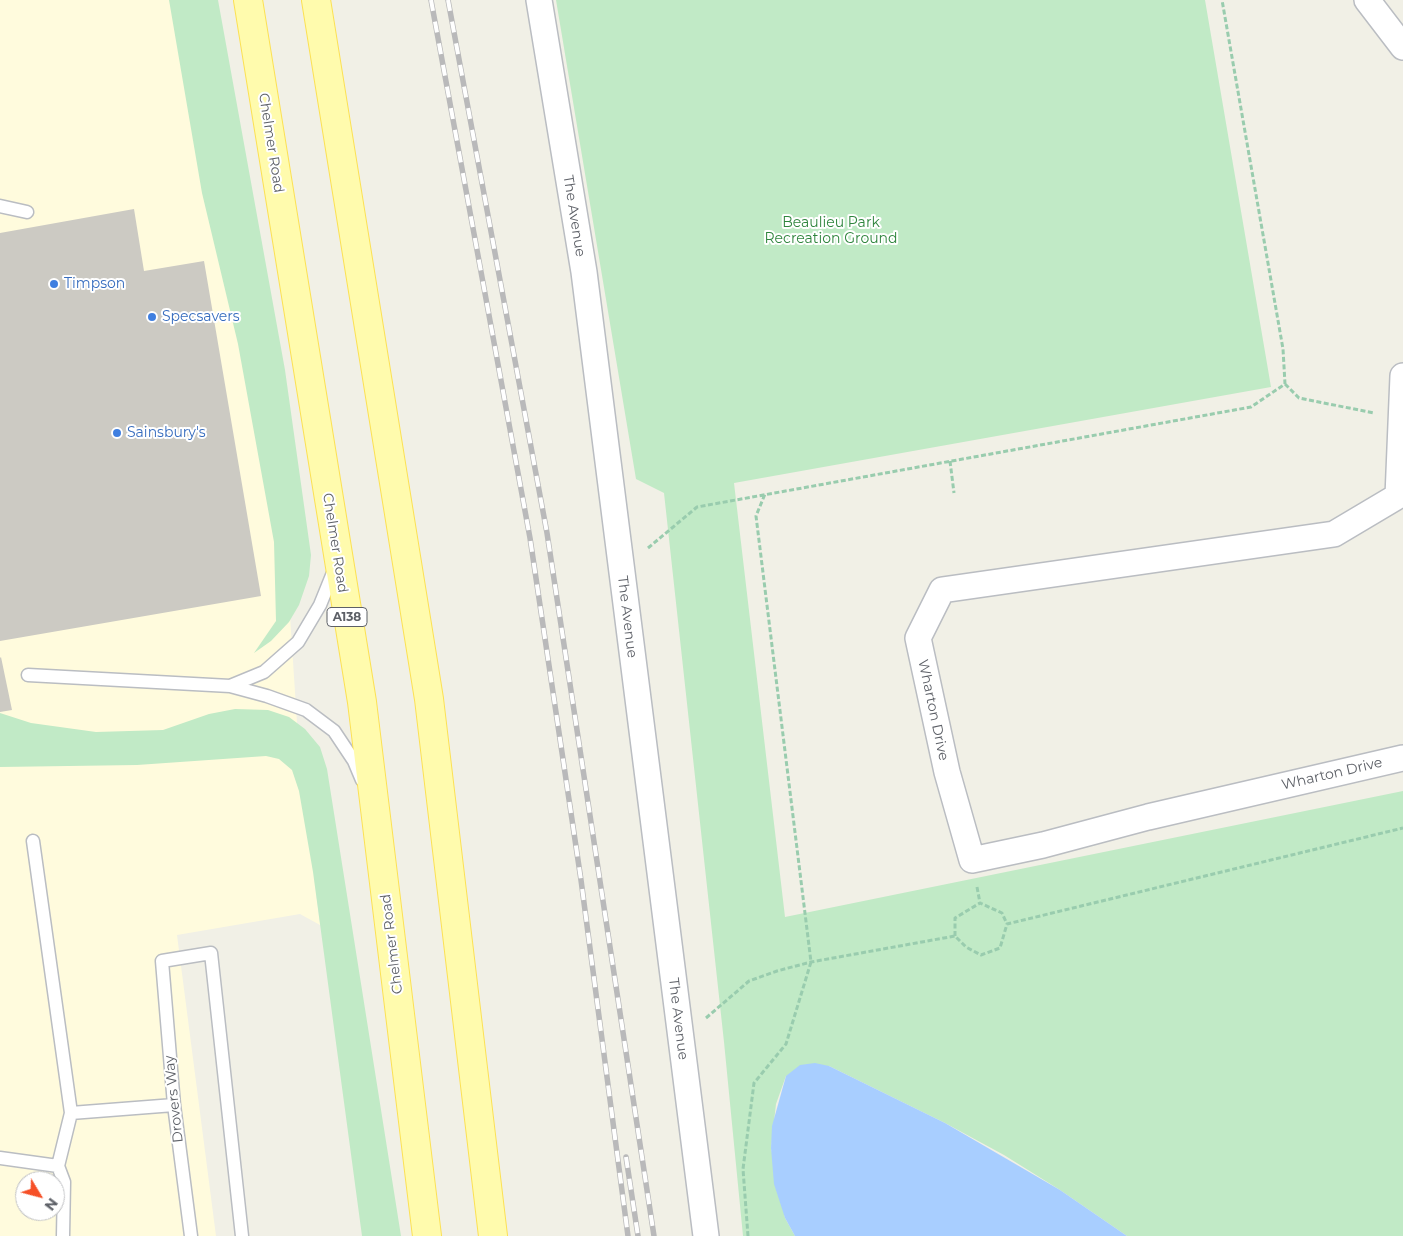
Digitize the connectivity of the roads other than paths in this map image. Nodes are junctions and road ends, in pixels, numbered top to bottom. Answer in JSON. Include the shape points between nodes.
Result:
{"nodes":[{"id":1,"x":248,"y":0,"type":"edge"},
{"id":2,"x":316,"y":0,"type":"edge"},
{"id":3,"x":539,"y":0,"type":"edge"},
{"id":4,"x":1367,"y":0,"type":"edge"},
{"id":5,"x":1403,"y":47,"type":"edge"},
{"id":6,"x":0,"y":206,"type":"edge"},
{"id":7,"x":27,"y":212,"type":"dead end"},
{"id":8,"x":1403,"y":376,"type":"edge"},
{"id":9,"x":1402,"y":418,"type":"edge"},
{"id":10,"x":1400,"y":498,"type":"edge"},
{"id":11,"x":338,"y":560,"type":"junction"},
{"id":12,"x":28,"y":675,"type":"dead end"},
{"id":13,"x":230,"y":686,"type":"junction"},
{"id":14,"x":1403,"y":758,"type":"edge"},
{"id":15,"x":377,"y":817,"type":"junction"},
{"id":16,"x":33,"y":841,"type":"dead end"},
{"id":17,"x":174,"y":1105,"type":"junction"},
{"id":18,"x":71,"y":1113,"type":"junction"},
{"id":19,"x":0,"y":1158,"type":"edge"},
{"id":20,"x":58,"y":1166,"type":"junction"},
{"id":21,"x":63,"y":1236,"type":"edge"},
{"id":22,"x":191,"y":1236,"type":"edge"},
{"id":23,"x":242,"y":1236,"type":"edge"},
{"id":24,"x":428,"y":1236,"type":"edge"},
{"id":25,"x":493,"y":1236,"type":"edge"},
{"id":26,"x":706,"y":1236,"type":"edge"}],
"edges":[{"from":1,"to":11,"type":"main road","name":"Chelmer Road","number":"A138"},
{"from":2,"to":25,"type":"main road","via":[[429,699]]},
{"from":3,"to":26,"type":"street","name":"The Avenue","via":[[584,272]]},
{"from":4,"to":5,"type":"street"},
{"from":6,"to":7,"type":"lane"},
{"from":8,"to":9,"type":"street","name":"Wharton Drive"},
{"from":9,"to":10,"type":"street","name":"Wharton Drive"},
{"from":10,"to":14,"type":"street","name":"Wharton Drive","via":[[1334,534],[942,590],[918,638],[947,772],[972,860]]},
{"from":11,"to":13,"type":"lane","via":[[320,606],[298,642],[264,672]]},
{"from":11,"to":15,"type":"main road","name":"Chelmer Road","number":"A138"},
{"from":12,"to":13,"type":"lane"},
{"from":13,"to":15,"type":"lane","via":[[306,710],[334,731],[354,761]]},
{"from":15,"to":24,"type":"main road","name":"Chelmer Road","number":"A138"},
{"from":16,"to":18,"type":"lane"},
{"from":17,"to":18,"type":"lane"},
{"from":17,"to":22,"type":"lane","name":"Drovers Way"},
{"from":17,"to":23,"type":"lane","name":"Drovers Way","via":[[162,961],[211,953]]},
{"from":18,"to":20,"type":"lane"},
{"from":19,"to":20,"type":"lane"},
{"from":20,"to":21,"type":"lane","via":[[64,1182]]}]}
